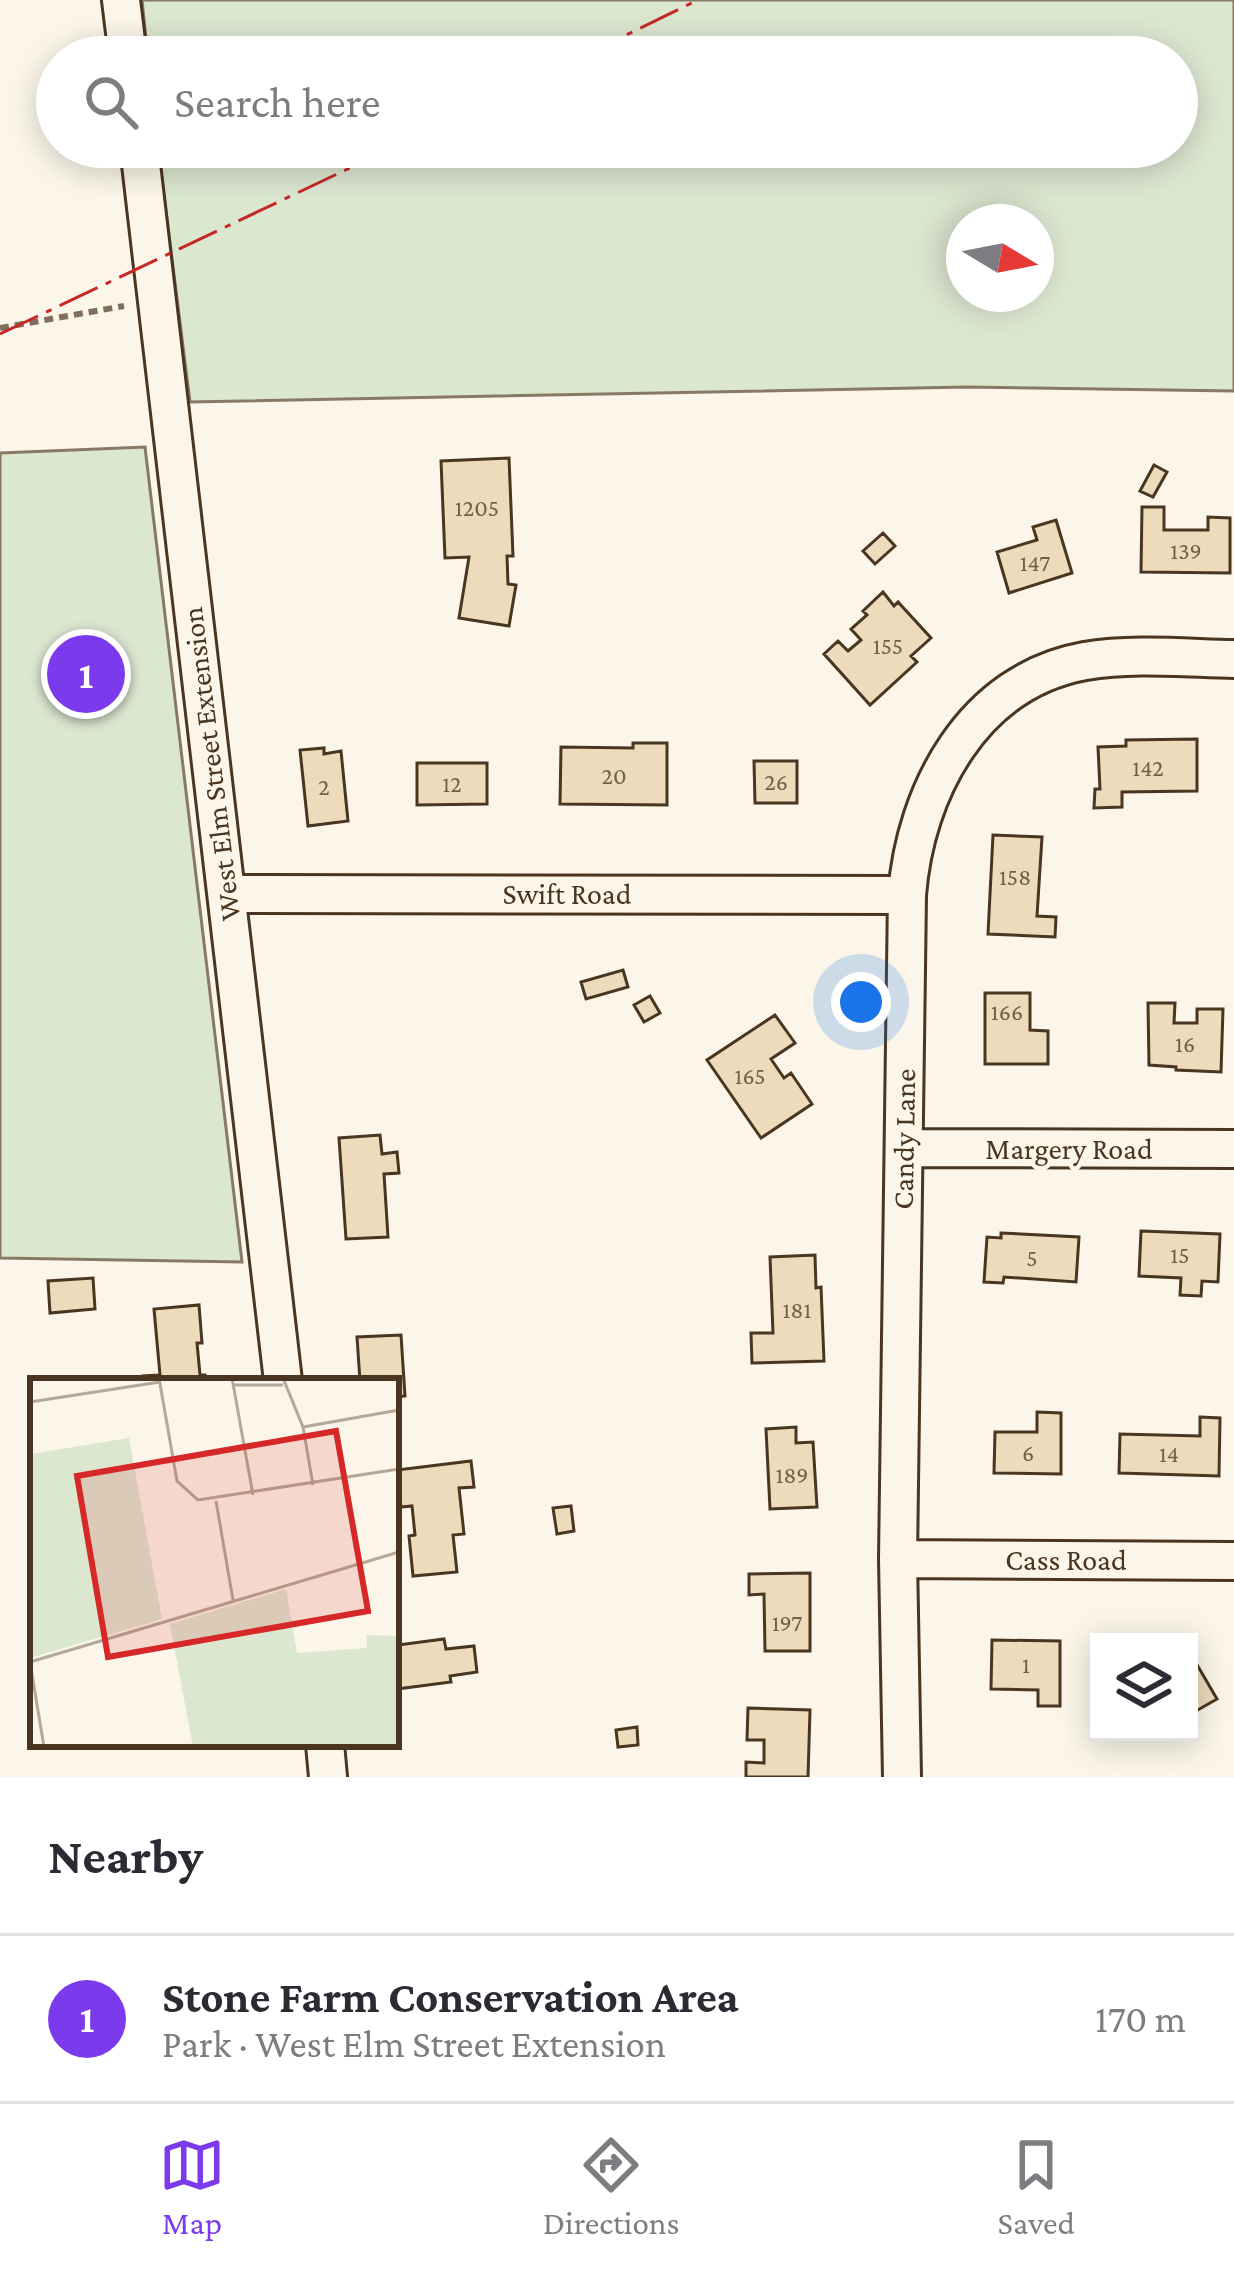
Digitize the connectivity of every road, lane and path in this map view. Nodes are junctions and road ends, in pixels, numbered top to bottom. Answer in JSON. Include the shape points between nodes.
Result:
{"nodes":[{"id":1,"x":122,"y":0,"type":"edge"},
{"id":2,"x":126,"y":36,"type":"edge"},
{"id":3,"x":141,"y":168,"type":"edge"},
{"id":4,"x":157,"y":300,"type":"junction"},
{"id":5,"x":0,"y":328,"type":"edge"},
{"id":6,"x":1234,"y":659,"type":"edge"},
{"id":7,"x":226,"y":894,"type":"junction"},
{"id":8,"x":907,"y":895,"type":"junction"},
{"id":9,"x":904,"y":1148,"type":"junction"},
{"id":10,"x":1234,"y":1149,"type":"edge"},
{"id":11,"x":283,"y":1378,"type":"edge"},
{"id":12,"x":898,"y":1559,"type":"junction"},
{"id":13,"x":1234,"y":1561,"type":"edge"},
{"id":14,"x":325,"y":1747,"type":"edge"},
{"id":15,"x":328,"y":1777,"type":"edge"},
{"id":16,"x":902,"y":1777,"type":"edge"}],
"edges":[{"from":1,"to":2,"type":"street"},
{"from":3,"to":4,"type":"street","name":"West Elm Street Extension"},
{"from":4,"to":5,"type":"path"},
{"from":4,"to":7,"type":"street","name":"West Elm Street Extension"},
{"from":6,"to":8,"type":"street","name":"Candy Lane","via":[[1087,661],[1016,687],[962,739],[938,777],[910,855]]},
{"from":7,"to":8,"type":"street","name":"Swift Road"},
{"from":7,"to":11,"type":"street","name":"West Elm Street Extension"},
{"from":8,"to":9,"type":"street","name":"Candy Lane"},
{"from":9,"to":10,"type":"street","name":"Margery Road"},
{"from":9,"to":12,"type":"street","name":"Candy Lane"},
{"from":12,"to":13,"type":"street","name":"Cass Road"},
{"from":12,"to":16,"type":"street","name":"Candy Lane"},
{"from":14,"to":15,"type":"street"}]}
